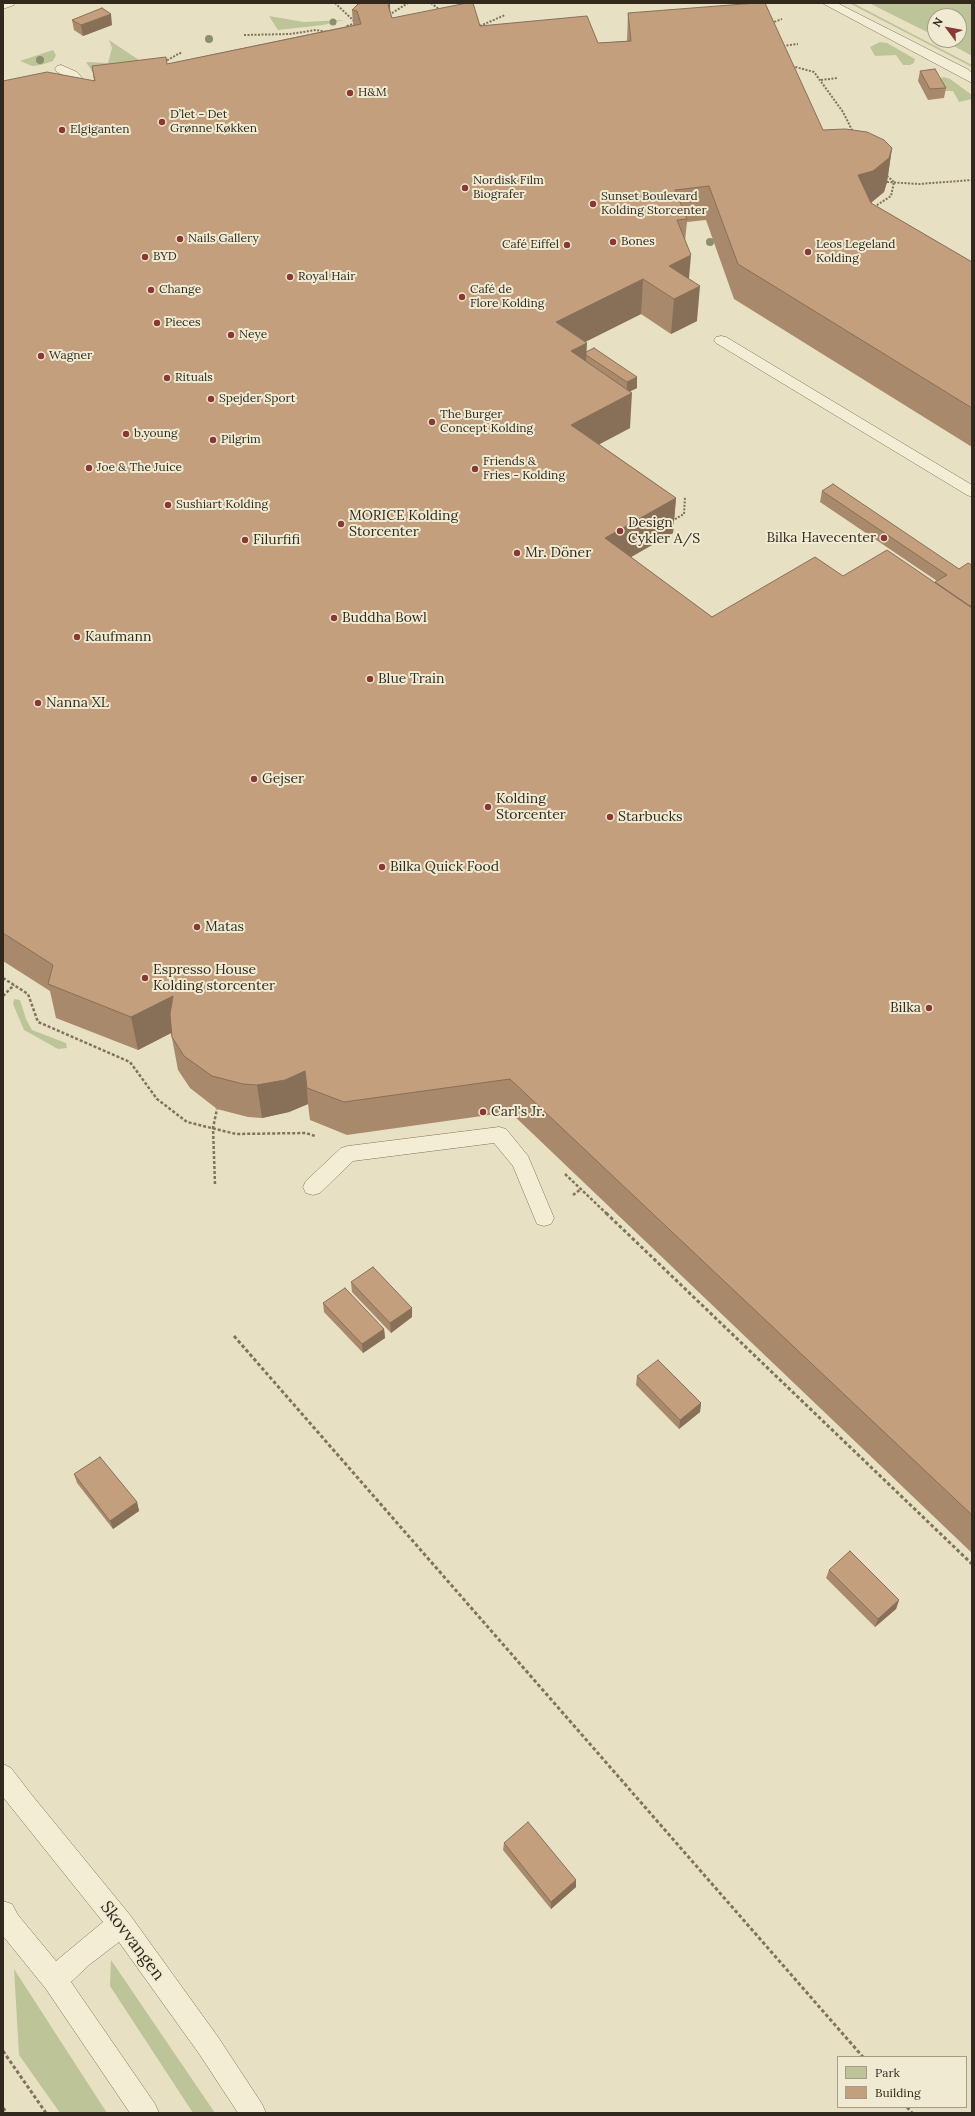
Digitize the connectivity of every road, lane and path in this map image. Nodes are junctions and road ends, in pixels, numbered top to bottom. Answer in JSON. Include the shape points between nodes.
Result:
{"nodes":[{"id":1,"x":10,"y":3,"type":"edge"},
{"id":2,"x":335,"y":3,"type":"edge"},
{"id":3,"x":408,"y":3,"type":"edge"},
{"id":4,"x":431,"y":3,"type":"edge"},
{"id":5,"x":828,"y":3,"type":"edge"},
{"id":6,"x":3,"y":6,"type":"edge"},
{"id":7,"x":442,"y":15,"type":"edge"},
{"id":8,"x":505,"y":15,"type":"dead end"},
{"id":9,"x":386,"y":17,"type":"edge"},
{"id":10,"x":782,"y":19,"type":"dead end"},
{"id":11,"x":362,"y":22,"type":"edge"},
{"id":12,"x":356,"y":23,"type":"junction"},
{"id":13,"x":361,"y":27,"type":"edge"},
{"id":14,"x":477,"y":28,"type":"edge"},
{"id":15,"x":772,"y":29,"type":"edge"},
{"id":16,"x":344,"y":30,"type":"edge"},
{"id":17,"x":328,"y":32,"type":"edge"},
{"id":18,"x":290,"y":34,"type":"junction"},
{"id":19,"x":244,"y":35,"type":"dead end"},
{"id":20,"x":288,"y":41,"type":"edge"},
{"id":21,"x":798,"y":44,"type":"dead end"},
{"id":22,"x":783,"y":51,"type":"edge"},
{"id":23,"x":182,"y":52,"type":"dead end"},
{"id":24,"x":790,"y":62,"type":"edge"},
{"id":25,"x":161,"y":64,"type":"edge"},
{"id":26,"x":61,"y":69,"type":"dead end"},
{"id":27,"x":838,"y":78,"type":"dead end"},
{"id":28,"x":972,"y":79,"type":"edge"},
{"id":29,"x":821,"y":80,"type":"junction"},
{"id":30,"x":58,"y":99,"type":"edge"},
{"id":31,"x":854,"y":135,"type":"edge"},
{"id":32,"x":884,"y":172,"type":"edge"},
{"id":33,"x":972,"y":180,"type":"edge"},
{"id":34,"x":887,"y":182,"type":"edge"},
{"id":35,"x":894,"y":182,"type":"junction"},
{"id":36,"x":874,"y":207,"type":"edge"},
{"id":37,"x":722,"y":340,"type":"dead end"},
{"id":38,"x":972,"y":492,"type":"edge"},
{"id":39,"x":685,"y":496,"type":"dead end"},
{"id":40,"x":668,"y":523,"type":"dead end"},
{"id":41,"x":3,"y":978,"type":"edge"},
{"id":42,"x":14,"y":985,"type":"junction"},
{"id":43,"x":3,"y":996,"type":"edge"},
{"id":44,"x":218,"y":1109,"type":"edge"},
{"id":45,"x":213,"y":1128,"type":"junction"},
{"id":46,"x":318,"y":1137,"type":"dead end"},
{"id":47,"x":214,"y":1184,"type":"dead end"},
{"id":48,"x":313,"y":1187,"type":"dead end"},
{"id":49,"x":581,"y":1189,"type":"dead end"},
{"id":50,"x":544,"y":1218,"type":"dead end"},
{"id":51,"x":234,"y":1336,"type":"dead end"},
{"id":52,"x":972,"y":1564,"type":"edge"},
{"id":53,"x":3,"y":1776,"type":"edge"},
{"id":54,"x":3,"y":1913,"type":"edge"},
{"id":55,"x":121,"y":1924,"type":"junction"},
{"id":56,"x":55,"y":1980,"type":"junction"},
{"id":57,"x":3,"y":2051,"type":"edge"},
{"id":58,"x":862,"y":2056,"type":"edge"},
{"id":59,"x":3,"y":2108,"type":"edge"},
{"id":60,"x":7,"y":2113,"type":"edge"},
{"id":61,"x":46,"y":2113,"type":"edge"},
{"id":62,"x":146,"y":2113,"type":"edge"},
{"id":63,"x":253,"y":2113,"type":"edge"}],
"edges":[{"from":1,"to":6,"type":"lane"},
{"from":2,"to":12,"type":"path"},
{"from":3,"to":9,"type":"path"},
{"from":4,"to":7,"type":"path"},
{"from":5,"to":28,"type":"lane","via":[[965,73]]},
{"from":8,"to":14,"type":"path"},
{"from":10,"to":15,"type":"path","via":[[774,22]]},
{"from":11,"to":12,"type":"path"},
{"from":12,"to":13,"type":"path"},
{"from":12,"to":16,"type":"path"},
{"from":17,"to":18,"type":"path","via":[[316,30]]},
{"from":18,"to":19,"type":"path"},
{"from":18,"to":20,"type":"path"},
{"from":21,"to":22,"type":"path","via":[[780,46]]},
{"from":23,"to":25,"type":"path"},
{"from":24,"to":29,"type":"path","via":[[793,67],[814,72]]},
{"from":26,"to":30,"type":"lane","via":[[73,75],[82,84]]},
{"from":27,"to":29,"type":"path"},
{"from":29,"to":31,"type":"path","via":[[843,112]]},
{"from":32,"to":35,"type":"path"},
{"from":33,"to":35,"type":"path","via":[[919,184]]},
{"from":34,"to":35,"type":"path"},
{"from":35,"to":36,"type":"path","via":[[891,196]]},
{"from":37,"to":38,"type":"lane"},
{"from":39,"to":40,"type":"path","via":[[684,514]]},
{"from":41,"to":42,"type":"path"},
{"from":42,"to":43,"type":"path"},
{"from":42,"to":45,"type":"path","via":[[28,994],[38,1022],[130,1062],[157,1099],[187,1122]]},
{"from":44,"to":45,"type":"path"},
{"from":45,"to":46,"type":"path","via":[[236,1134],[306,1133]]},
{"from":45,"to":47,"type":"path"},
{"from":48,"to":50,"type":"lane","via":[[348,1154],[499,1135],[521,1162]]},
{"from":49,"to":52,"type":"path"},
{"from":51,"to":58,"type":"path"},
{"from":53,"to":55,"type":"lane","name":"Skovvangen"},
{"from":54,"to":56,"type":"lane","via":[[9,1924]]},
{"from":55,"to":56,"type":"lane","via":[[80,1956]]},
{"from":55,"to":63,"type":"lane","name":"Skovvangen","via":[[209,2046]]},
{"from":56,"to":62,"type":"lane"},
{"from":57,"to":61,"type":"path"},
{"from":59,"to":60,"type":"path"}]}
